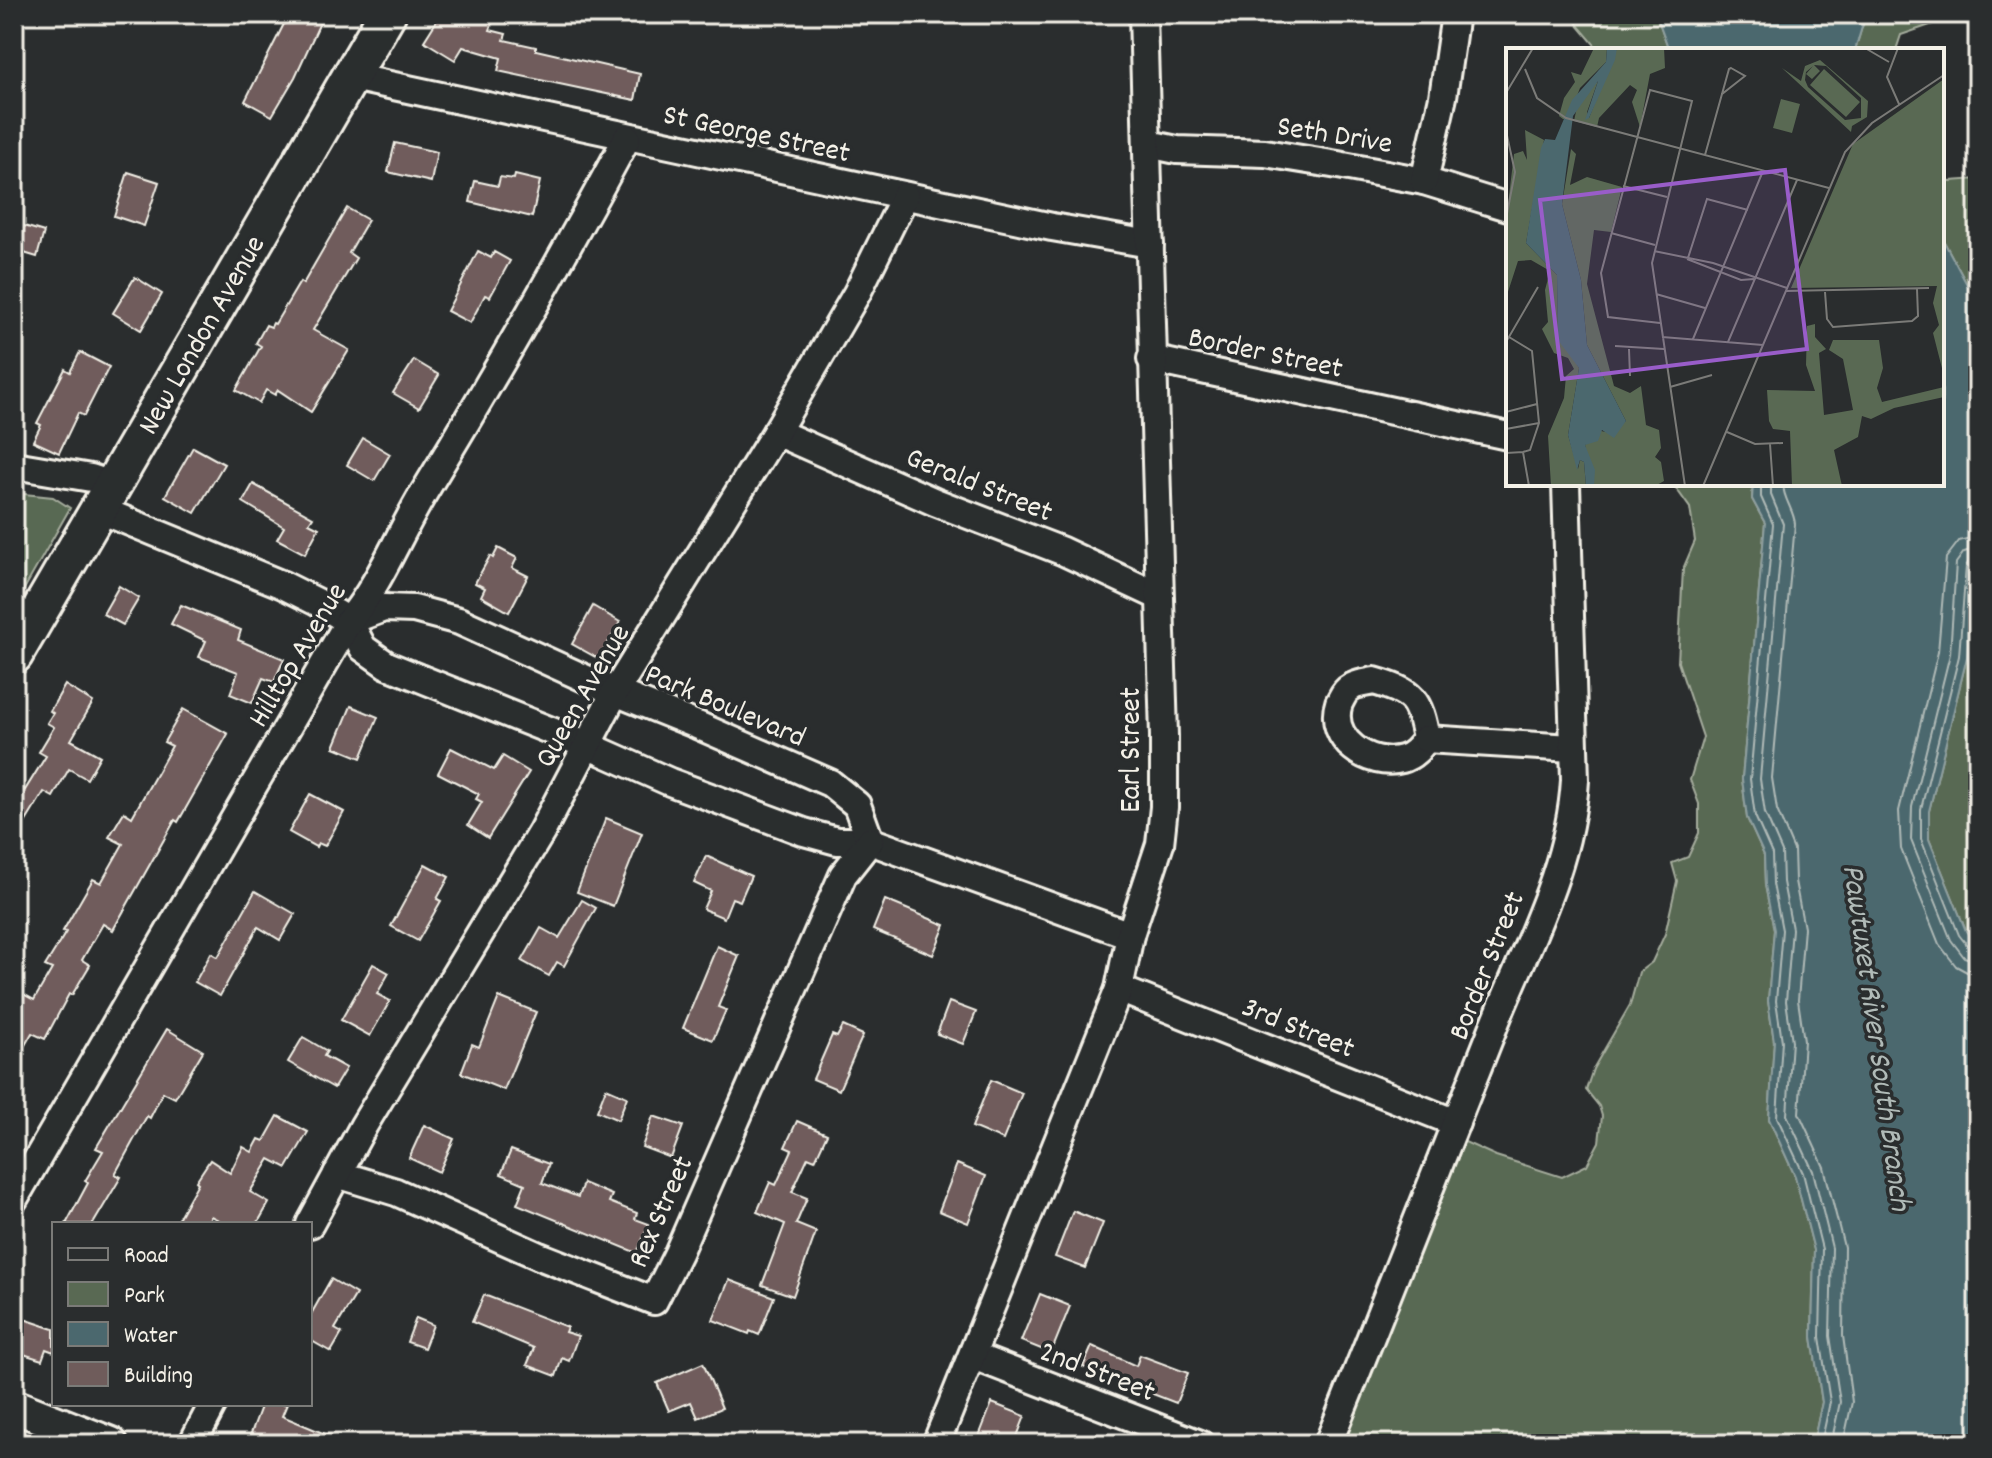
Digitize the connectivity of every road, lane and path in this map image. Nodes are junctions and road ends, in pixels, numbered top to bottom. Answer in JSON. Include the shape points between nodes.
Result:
{"nodes":[{"id":1,"x":387,"y":14,"type":"edge"},
{"id":2,"x":1143,"y":14,"type":"edge"},
{"id":3,"x":1455,"y":14,"type":"edge"},
{"id":4,"x":352,"y":77,"type":"junction"},
{"id":5,"x":627,"y":138,"type":"junction"},
{"id":6,"x":1148,"y":144,"type":"junction"},
{"id":7,"x":1424,"y":181,"type":"junction"},
{"id":8,"x":905,"y":196,"type":"junction"},
{"id":9,"x":1506,"y":206,"type":"edge"},
{"id":10,"x":1150,"y":244,"type":"junction"},
{"id":11,"x":1151,"y":359,"type":"junction"},
{"id":12,"x":776,"y":432,"type":"junction"},
{"id":13,"x":1506,"y":436,"type":"edge"},
{"id":14,"x":14,"y":465,"type":"edge"},
{"id":15,"x":1566,"y":486,"type":"edge"},
{"id":16,"x":105,"y":497,"type":"junction"},
{"id":17,"x":1158,"y":596,"type":"junction"},
{"id":18,"x":349,"y":621,"type":"junction"},
{"id":19,"x":14,"y":655,"type":"edge"},
{"id":20,"x":615,"y":692,"type":"junction"},
{"id":21,"x":1426,"y":739,"type":"dead end"},
{"id":22,"x":589,"y":746,"type":"junction"},
{"id":23,"x":1572,"y":748,"type":"junction"},
{"id":24,"x":870,"y":841,"type":"junction"},
{"id":25,"x":1130,"y":935,"type":"junction"},
{"id":26,"x":1119,"y":989,"type":"junction"},
{"id":27,"x":1456,"y":1123,"type":"junction"},
{"id":28,"x":337,"y":1174,"type":"junction"},
{"id":29,"x":14,"y":1199,"type":"edge"},
{"id":30,"x":311,"y":1222,"type":"edge"},
{"id":31,"x":973,"y":1356,"type":"junction"},
{"id":32,"x":14,"y":1406,"type":"edge"},
{"id":33,"x":212,"y":1406,"type":"edge"},
{"id":34,"x":111,"y":1444,"type":"edge"},
{"id":35,"x":192,"y":1444,"type":"edge"},
{"id":36,"x":936,"y":1444,"type":"edge"},
{"id":37,"x":1200,"y":1444,"type":"edge"},
{"id":38,"x":1328,"y":1444,"type":"edge"}],
"edges":[{"from":1,"to":4,"type":"main road","name":"New London Avenue"},
{"from":2,"to":6,"type":"street","name":"Earl Street"},
{"from":3,"to":7,"type":"street"},
{"from":4,"to":5,"type":"street","name":"St George Street"},
{"from":4,"to":16,"type":"main road","name":"New London Avenue"},
{"from":5,"to":8,"type":"street","name":"St George Street"},
{"from":5,"to":18,"type":"street","name":"Hilltop Avenue","via":[[367,598]]},
{"from":6,"to":7,"type":"street","name":"Seth Drive","via":[[1265,153]]},
{"from":6,"to":10,"type":"street","name":"Earl Street"},
{"from":7,"to":9,"type":"street","name":"Seth Drive"},
{"from":8,"to":10,"type":"street","name":"St George Street"},
{"from":8,"to":12,"type":"street","name":"Queen Avenue","via":[[857,293]]},
{"from":10,"to":11,"type":"street","name":"Earl Street"},
{"from":11,"to":13,"type":"street","name":"Border Street"},
{"from":11,"to":17,"type":"street","name":"Earl Street"},
{"from":12,"to":17,"type":"street","name":"Gerald Street"},
{"from":12,"to":20,"type":"street","name":"Queen Avenue"},
{"from":14,"to":16,"type":"street","via":[[91,478]]},
{"from":15,"to":23,"type":"street","name":"Border Street"},
{"from":16,"to":18,"type":"street"},
{"from":16,"to":19,"type":"main road","name":"New London Avenue"},
{"from":17,"to":25,"type":"street","name":"Earl Street","via":[[1164,807],[1160,844]]},
{"from":18,"to":20,"type":"street","name":"Park Boulevard","via":[[384,608],[414,609],[459,621]]},
{"from":18,"to":22,"type":"street","via":[[363,648],[387,665]]},
{"from":18,"to":29,"type":"street","name":"Hilltop Avenue"},
{"from":20,"to":22,"type":"street","name":"Queen Avenue"},
{"from":20,"to":24,"type":"street","name":"Park Boulevard","via":[[830,783],[857,805]]},
{"from":21,"to":23,"type":"street"},
{"from":22,"to":24,"type":"street","via":[[804,832],[837,841]]},
{"from":22,"to":28,"type":"street","name":"Queen Avenue"},
{"from":23,"to":27,"type":"street","name":"Border Street","via":[[1573,812],[1546,905]]},
{"from":24,"to":25,"type":"street"},
{"from":24,"to":28,"type":"street","name":"Rex Street","via":[[843,875],[654,1301],[396,1192]]},
{"from":25,"to":26,"type":"street","name":"Earl Street"},
{"from":26,"to":27,"type":"street","name":"3rd Street"},
{"from":26,"to":31,"type":"street","name":"Earl Street"},
{"from":27,"to":38,"type":"street","name":"Border Street"},
{"from":28,"to":30,"type":"street","name":"Queen Avenue"},
{"from":31,"to":36,"type":"street","name":"Earl Street"},
{"from":31,"to":37,"type":"street","name":"2nd Street"},
{"from":32,"to":34,"type":"street"},
{"from":33,"to":35,"type":"street"}]}
